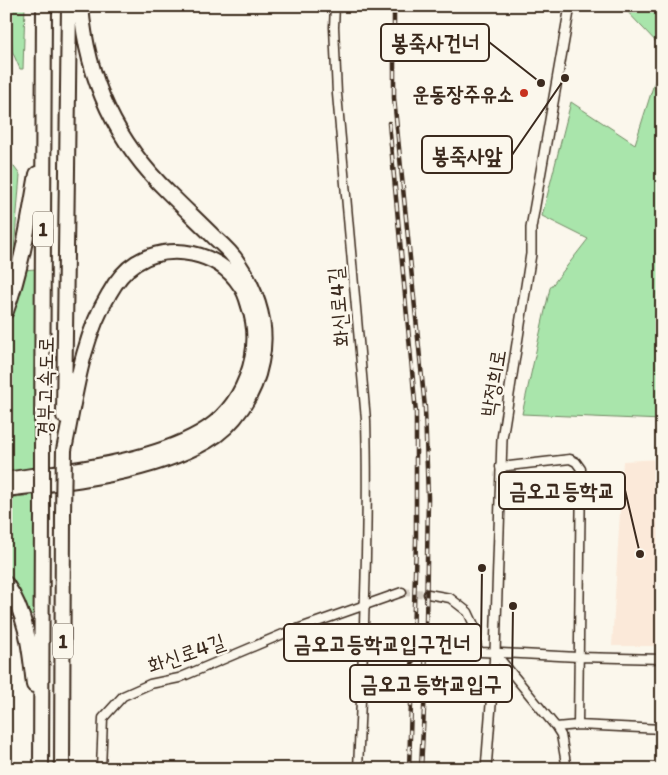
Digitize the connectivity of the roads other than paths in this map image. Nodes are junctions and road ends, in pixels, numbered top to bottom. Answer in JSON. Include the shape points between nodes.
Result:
{"nodes":[{"id":1,"x":44,"y":6,"type":"edge"},
{"id":2,"x":69,"y":6,"type":"edge"},
{"id":3,"x":81,"y":6,"type":"edge"},
{"id":4,"x":335,"y":6,"type":"edge"},
{"id":5,"x":570,"y":6,"type":"edge"},
{"id":6,"x":44,"y":134,"type":"junction"},
{"id":7,"x":6,"y":311,"type":"edge"},
{"id":8,"x":64,"y":450,"type":"junction"},
{"id":9,"x":500,"y":467,"type":"junction"},
{"id":10,"x":6,"y":480,"type":"edge"},
{"id":11,"x":6,"y":489,"type":"edge"},
{"id":12,"x":6,"y":584,"type":"edge"},
{"id":13,"x":402,"y":592,"type":"tunnel mouth"},
{"id":14,"x":428,"y":594,"type":"tunnel mouth"},
{"id":15,"x":365,"y":605,"type":"junction"},
{"id":16,"x":495,"y":652,"type":"junction"},
{"id":17,"x":578,"y":658,"type":"junction"},
{"id":18,"x":662,"y":659,"type":"edge"},
{"id":19,"x":578,"y":725,"type":"junction"},
{"id":20,"x":556,"y":727,"type":"junction"},
{"id":21,"x":662,"y":729,"type":"edge"},
{"id":22,"x":41,"y":751,"type":"junction"},
{"id":23,"x":41,"y":769,"type":"edge"},
{"id":24,"x":62,"y":769,"type":"edge"},
{"id":25,"x":101,"y":769,"type":"edge"},
{"id":26,"x":358,"y":769,"type":"edge"},
{"id":27,"x":486,"y":769,"type":"edge"},
{"id":28,"x":567,"y":769,"type":"edge"}],
"edges":[{"from":1,"to":6,"type":"highway","name":"경부고속도로","number":"1"},
{"from":2,"to":8,"type":"highway","name":"경부고속도로","number":"1"},
{"from":3,"to":11,"type":"highway","via":[[88,54],[114,121],[144,168],[236,260],[259,306],[263,321],[263,354],[248,398],[232,420],[208,440],[142,466]]},
{"from":4,"to":15,"type":"street","name":"화신로4길","via":[[337,94],[366,420]]},
{"from":5,"to":9,"type":"street","name":"박정희로","via":[[531,228],[531,254]]},
{"from":6,"to":7,"type":"highway","via":[[25,242]]},
{"from":6,"to":22,"type":"highway","name":"경부고속도로","number":"1","bridge":true},
{"from":8,"to":10,"type":"highway","via":[[81,365],[90,338],[109,293],[127,270],[148,257],[175,252],[213,260],[233,276],[241,285],[252,314],[254,349],[246,382],[218,420],[200,434],[139,457]]},
{"from":8,"to":24,"type":"highway","name":"경부고속도로","number":"1","bridge":true},
{"from":9,"to":16,"type":"street","name":"박정희로"},
{"from":9,"to":17,"type":"street","via":[[570,459],[581,469]]},
{"from":12,"to":22,"type":"highway","via":[[16,599],[26,630]]},
{"from":13,"to":15,"type":"street","name":"화신로4길"},
{"from":14,"to":16,"type":"street","via":[[450,598],[468,612],[475,627],[477,649]]},
{"from":15,"to":25,"type":"street","name":"화신로4길","via":[[283,634],[179,678],[150,684],[123,696],[103,718]]},
{"from":15,"to":26,"type":"street","name":"화신로4길"},
{"from":16,"to":17,"type":"street"},
{"from":16,"to":20,"type":"street"},
{"from":16,"to":27,"type":"street","name":"박정희로"},
{"from":17,"to":18,"type":"street"},
{"from":17,"to":19,"type":"street"},
{"from":19,"to":20,"type":"street"},
{"from":19,"to":21,"type":"street"},
{"from":20,"to":28,"type":"street"},
{"from":22,"to":23,"type":"highway","name":"경부고속도로","number":"1"}]}
